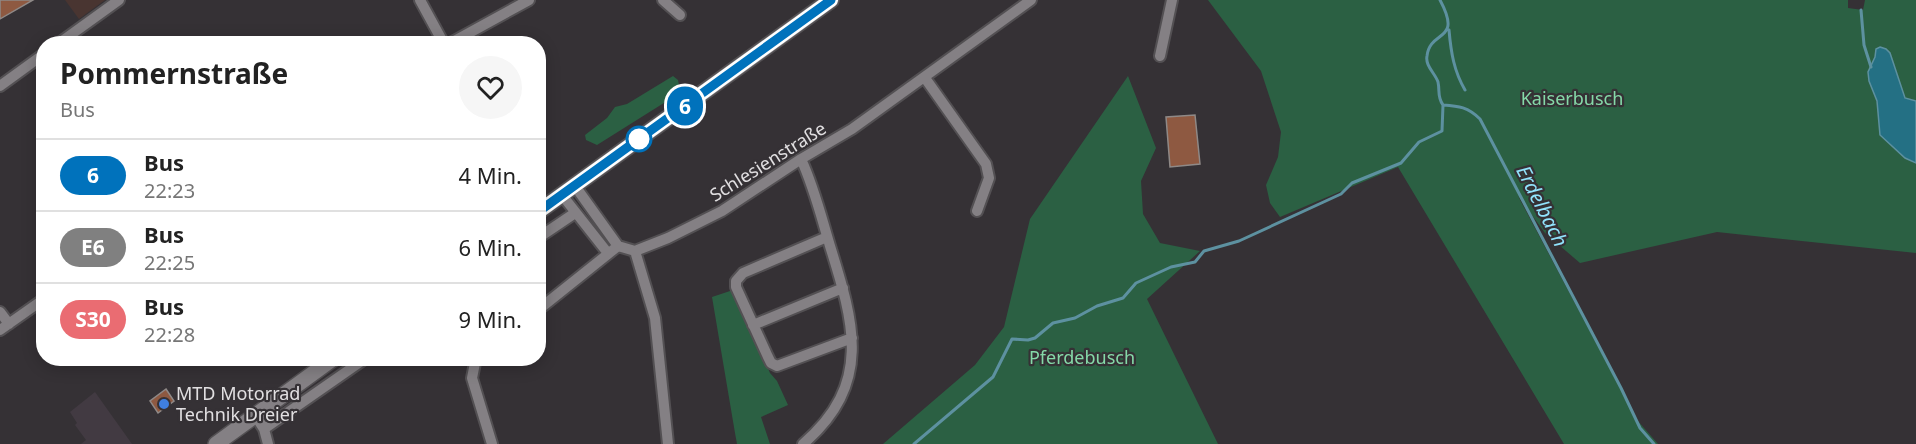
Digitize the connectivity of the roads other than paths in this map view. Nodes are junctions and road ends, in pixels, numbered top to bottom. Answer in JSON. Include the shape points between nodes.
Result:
{"nodes":[{"id":1,"x":119,"y":0,"type":"edge"},
{"id":2,"x":420,"y":0,"type":"edge"},
{"id":3,"x":529,"y":0,"type":"edge"},
{"id":4,"x":663,"y":0,"type":"edge"},
{"id":5,"x":831,"y":0,"type":"edge"},
{"id":6,"x":1031,"y":0,"type":"edge"},
{"id":7,"x":1172,"y":0,"type":"edge"},
{"id":8,"x":680,"y":15,"type":"dead end"},
{"id":9,"x":69,"y":36,"type":"edge"},
{"id":10,"x":440,"y":36,"type":"edge"},
{"id":11,"x":464,"y":36,"type":"edge"},
{"id":12,"x":1160,"y":56,"type":"dead end"},
{"id":13,"x":36,"y":60,"type":"edge"},
{"id":14,"x":925,"y":78,"type":"junction"},
{"id":15,"x":0,"y":86,"type":"edge"},
{"id":16,"x":801,"y":159,"type":"junction"},
{"id":17,"x":575,"y":186,"type":"junction"},
{"id":18,"x":562,"y":195,"type":"junction"},
{"id":19,"x":546,"y":206,"type":"edge"},
{"id":20,"x":977,"y":211,"type":"dead end"},
{"id":21,"x":574,"y":213,"type":"junction"},
{"id":22,"x":546,"y":232,"type":"edge"},
{"id":23,"x":827,"y":237,"type":"junction"},
{"id":24,"x":618,"y":246,"type":"junction"},
{"id":25,"x":634,"y":251,"type":"junction"},
{"id":26,"x":607,"y":252,"type":"junction"},
{"id":27,"x":843,"y":288,"type":"junction"},
{"id":28,"x":546,"y":304,"type":"edge"},
{"id":29,"x":36,"y":305,"type":"edge"},
{"id":30,"x":0,"y":312,"type":"edge"},
{"id":31,"x":753,"y":325,"type":"junction"},
{"id":32,"x":4,"y":327,"type":"edge"},
{"id":33,"x":852,"y":338,"type":"junction"},
{"id":34,"x":323,"y":366,"type":"edge"},
{"id":35,"x":355,"y":366,"type":"edge"},
{"id":36,"x":474,"y":366,"type":"edge"},
{"id":37,"x":255,"y":415,"type":"junction"},
{"id":38,"x":264,"y":429,"type":"junction"},
{"id":39,"x":216,"y":444,"type":"edge"},
{"id":40,"x":268,"y":444,"type":"edge"},
{"id":41,"x":492,"y":444,"type":"edge"},
{"id":42,"x":668,"y":444,"type":"edge"},
{"id":43,"x":803,"y":444,"type":"edge"}],
"edges":[{"from":1,"to":9,"type":"street"},
{"from":2,"to":10,"type":"street"},
{"from":3,"to":11,"type":"street"},
{"from":4,"to":8,"type":"street"},
{"from":5,"to":17,"type":"main road"},
{"from":6,"to":14,"type":"street","name":"Schlesienstraße"},
{"from":7,"to":12,"type":"street"},
{"from":13,"to":15,"type":"street"},
{"from":14,"to":16,"type":"street","name":"Schlesienstraße"},
{"from":14,"to":20,"type":"street","via":[[986,164],[989,178]]},
{"from":16,"to":23,"type":"street"},
{"from":16,"to":25,"type":"street","name":"Schlesienstraße","via":[[722,211]]},
{"from":17,"to":18,"type":"main road"},
{"from":17,"to":24,"type":"street"},
{"from":18,"to":19,"type":"main road"},
{"from":18,"to":21,"type":"street"},
{"from":21,"to":22,"type":"street"},
{"from":21,"to":26,"type":"street"},
{"from":23,"to":27,"type":"street"},
{"from":23,"to":31,"type":"street","via":[[738,277],[736,287]]},
{"from":24,"to":25,"type":"street"},
{"from":24,"to":26,"type":"street"},
{"from":25,"to":42,"type":"street","via":[[655,318]]},
{"from":26,"to":28,"type":"street","via":[[600,262]]},
{"from":27,"to":31,"type":"street"},
{"from":27,"to":33,"type":"street"},
{"from":29,"to":32,"type":"street"},
{"from":30,"to":32,"type":"street"},
{"from":31,"to":33,"type":"street","via":[[771,363],[777,366]]},
{"from":33,"to":43,"type":"street","via":[[851,362],[837,407]]},
{"from":34,"to":37,"type":"main road"},
{"from":35,"to":38,"type":"street"},
{"from":36,"to":41,"type":"street","via":[[472,378]]},
{"from":37,"to":38,"type":"street"},
{"from":37,"to":39,"type":"main road"},
{"from":38,"to":40,"type":"street"}]}
